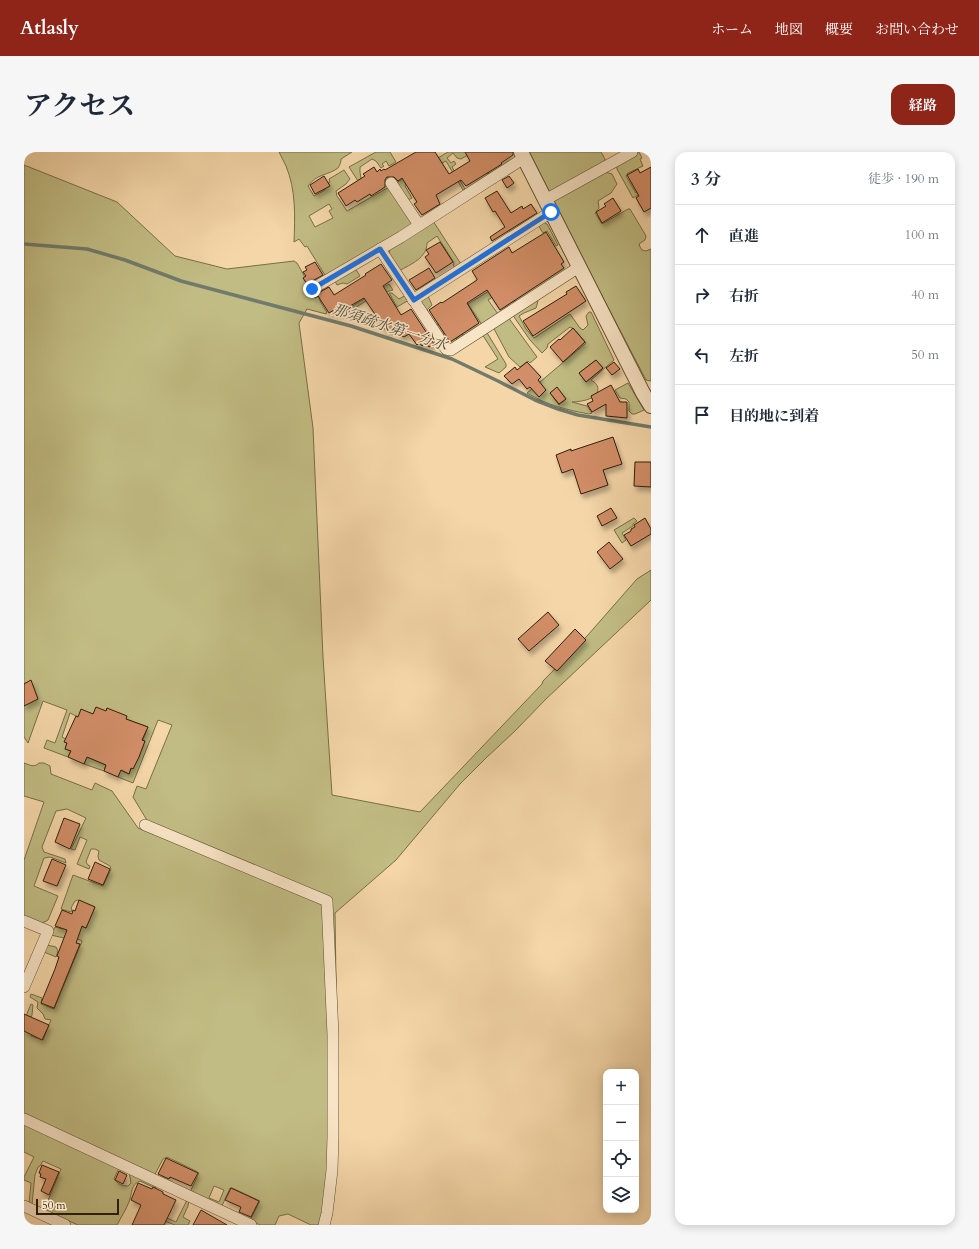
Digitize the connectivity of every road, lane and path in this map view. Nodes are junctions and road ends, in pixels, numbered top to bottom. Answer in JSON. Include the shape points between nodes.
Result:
{"nodes":[{"id":1,"x":632,"y":152,"type":"edge"},
{"id":2,"x":523,"y":155,"type":"edge"},
{"id":3,"x":391,"y":183,"type":"dead end"},
{"id":4,"x":548,"y":206,"type":"junction"},
{"id":5,"x":419,"y":225,"type":"junction"},
{"id":6,"x":380,"y":249,"type":"junction"},
{"id":7,"x":579,"y":267,"type":"junction"},
{"id":8,"x":312,"y":289,"type":"dead end"},
{"id":9,"x":414,"y":300,"type":"junction"},
{"id":10,"x":651,"y":406,"type":"edge"},
{"id":11,"x":145,"y":825,"type":"dead end"},
{"id":12,"x":24,"y":921,"type":"edge"},
{"id":13,"x":24,"y":987,"type":"edge"},
{"id":14,"x":24,"y":1118,"type":"edge"},
{"id":15,"x":24,"y":1206,"type":"edge"},
{"id":16,"x":65,"y":1225,"type":"edge"},
{"id":17,"x":250,"y":1225,"type":"edge"},
{"id":18,"x":324,"y":1225,"type":"edge"}],
"edges":[{"from":1,"to":4,"type":"street"},
{"from":2,"to":4,"type":"street"},
{"from":2,"to":5,"type":"street"},
{"from":3,"to":5,"type":"street"},
{"from":4,"to":7,"type":"street"},
{"from":4,"to":9,"type":"street"},
{"from":5,"to":6,"type":"street"},
{"from":6,"to":8,"type":"street"},
{"from":6,"to":9,"type":"street"},
{"from":7,"to":9,"type":"street","via":[[451,350],[446,349]]},
{"from":7,"to":10,"type":"street"},
{"from":11,"to":18,"type":"street","via":[[327,901],[333,1035],[333,1137],[332,1170]]},
{"from":12,"to":13,"type":"street","via":[[48,930]]},
{"from":14,"to":17,"type":"street"},
{"from":15,"to":16,"type":"street"}]}
